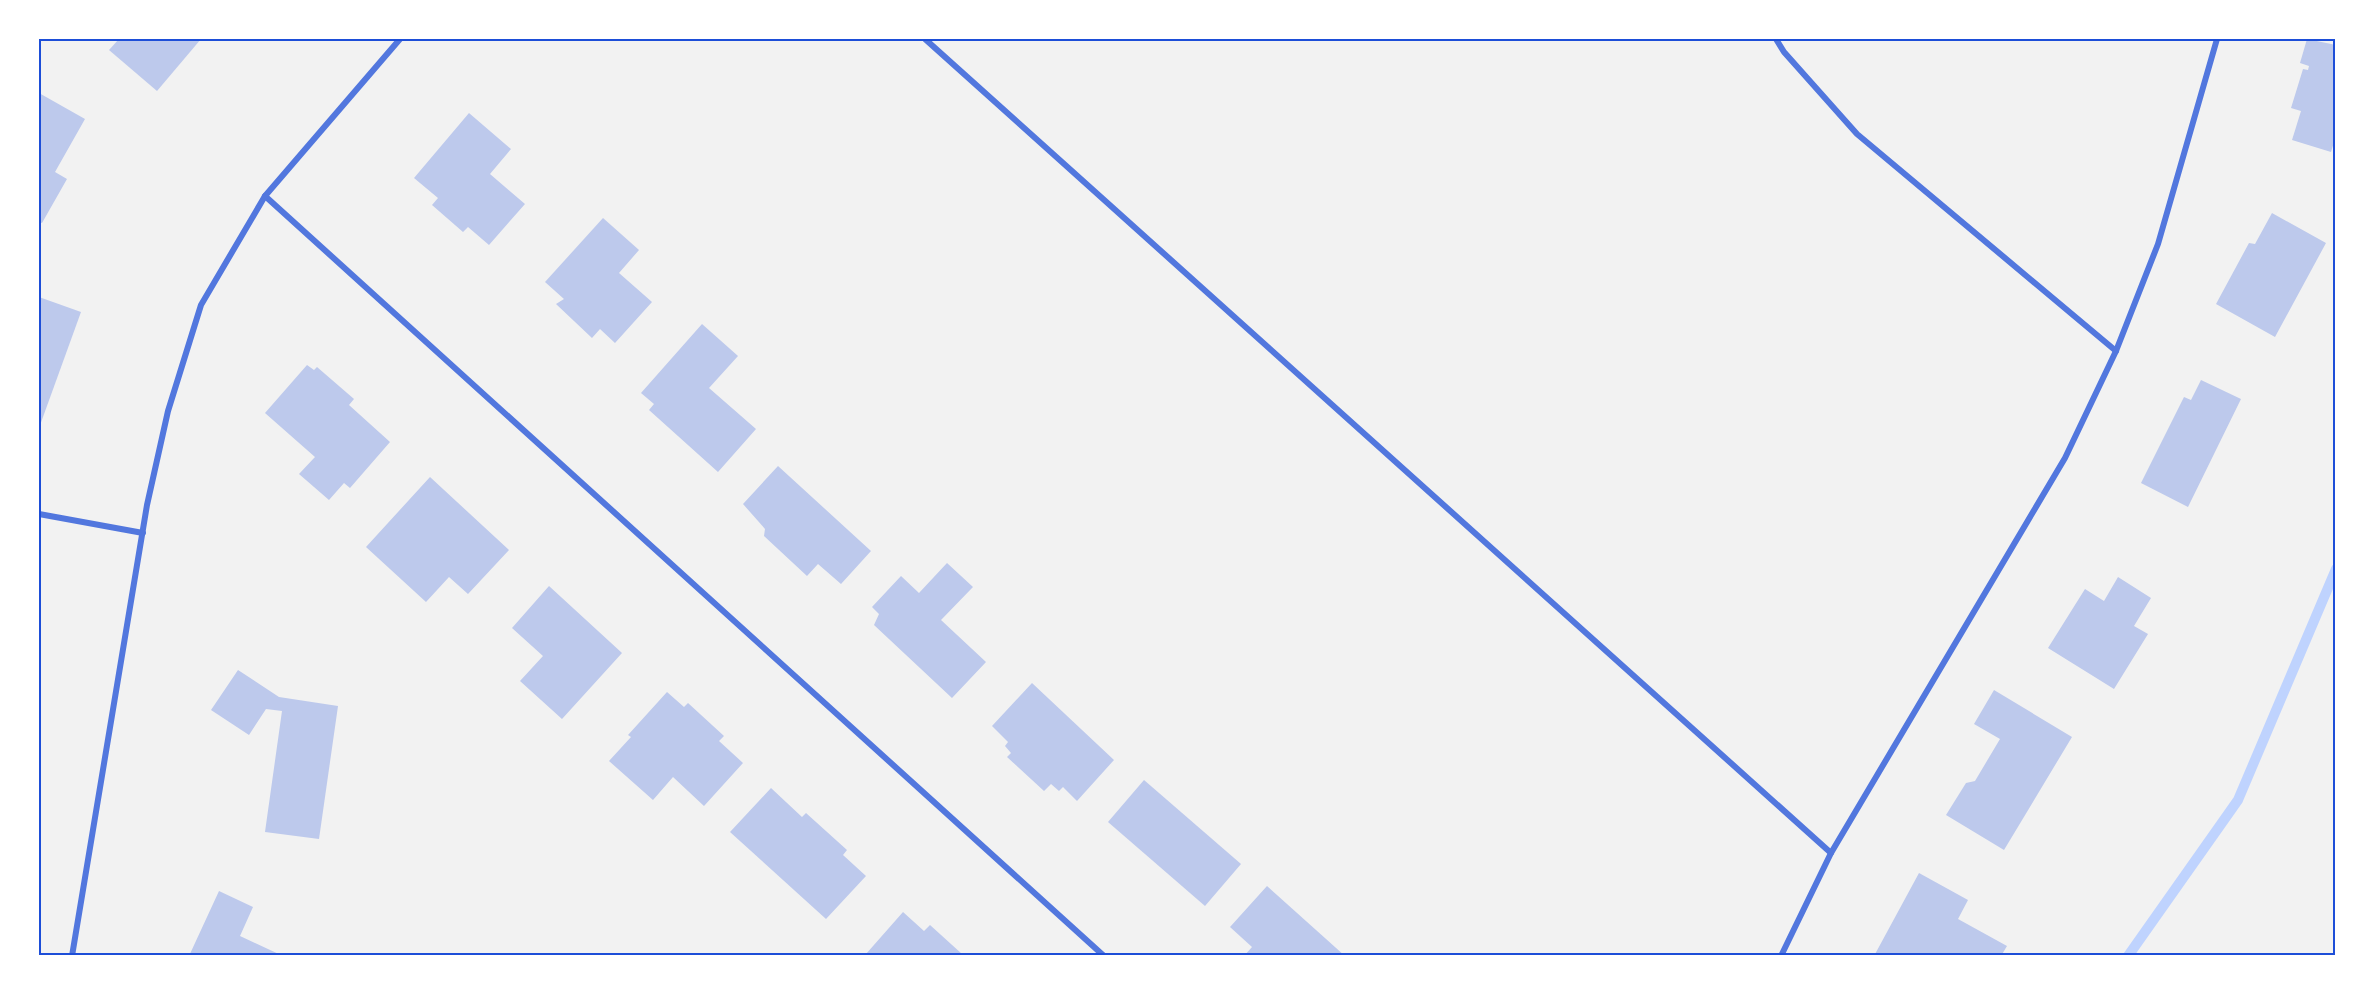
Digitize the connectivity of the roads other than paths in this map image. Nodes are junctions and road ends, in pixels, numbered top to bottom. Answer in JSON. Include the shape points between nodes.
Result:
{"nodes":[{"id":1,"x":400,"y":39,"type":"edge"},
{"id":2,"x":925,"y":39,"type":"edge"},
{"id":3,"x":1776,"y":39,"type":"edge"},
{"id":4,"x":2217,"y":39,"type":"edge"},
{"id":5,"x":265,"y":196,"type":"junction"},
{"id":6,"x":2116,"y":351,"type":"junction"},
{"id":7,"x":39,"y":514,"type":"edge"},
{"id":8,"x":143,"y":533,"type":"junction"},
{"id":9,"x":1831,"y":853,"type":"junction"},
{"id":10,"x":72,"y":956,"type":"edge"},
{"id":11,"x":1104,"y":956,"type":"edge"},
{"id":12,"x":1781,"y":956,"type":"edge"}],
"edges":[{"from":1,"to":5,"type":"street"},
{"from":2,"to":9,"type":"street"},
{"from":3,"to":6,"type":"street","via":[[1857,134]]},
{"from":4,"to":6,"type":"street","via":[[2158,244]]},
{"from":5,"to":8,"type":"street","via":[[201,305],[168,411]]},
{"from":5,"to":11,"type":"street"},
{"from":6,"to":9,"type":"street","via":[[2065,458]]},
{"from":7,"to":8,"type":"street"},
{"from":8,"to":10,"type":"street"},
{"from":9,"to":12,"type":"street"}]}
